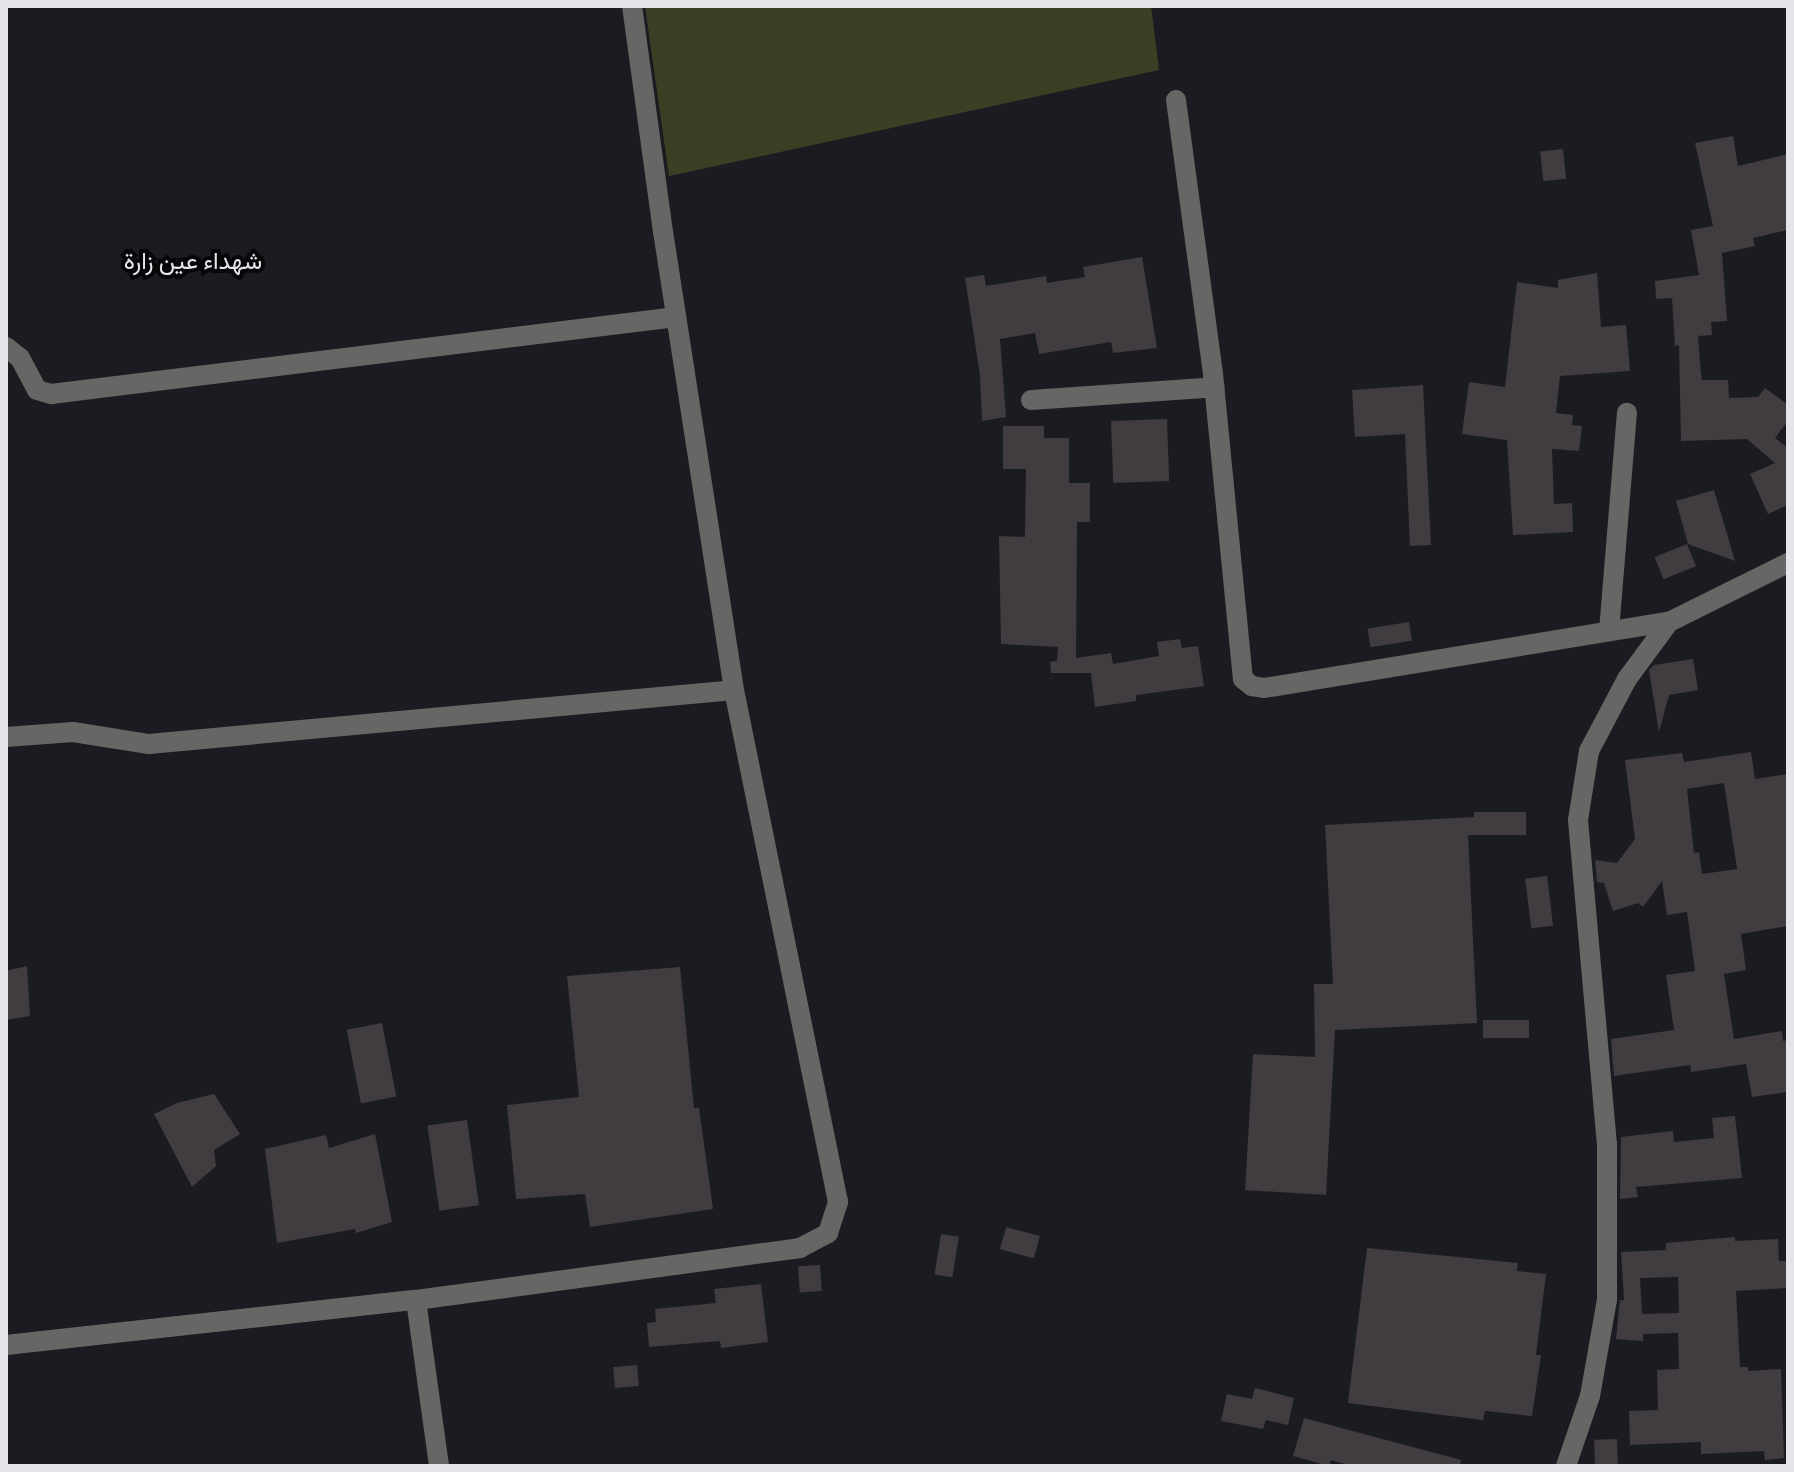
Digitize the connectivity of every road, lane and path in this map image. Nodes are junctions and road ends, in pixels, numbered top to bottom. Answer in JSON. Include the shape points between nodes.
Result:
{"nodes":[{"id":1,"x":632,"y":6,"type":"edge"},
{"id":2,"x":1176,"y":100,"type":"dead end"},
{"id":3,"x":676,"y":317,"type":"junction"},
{"id":4,"x":6,"y":347,"type":"edge"},
{"id":5,"x":1215,"y":387,"type":"junction"},
{"id":6,"x":1031,"y":400,"type":"dead end"},
{"id":7,"x":1627,"y":413,"type":"dead end"},
{"id":8,"x":1788,"y":563,"type":"edge"},
{"id":9,"x":1669,"y":622,"type":"junction"},
{"id":10,"x":1609,"y":631,"type":"junction"},
{"id":11,"x":734,"y":690,"type":"junction"},
{"id":12,"x":6,"y":737,"type":"edge"},
{"id":13,"x":416,"y":1300,"type":"junction"},
{"id":14,"x":6,"y":1345,"type":"edge"},
{"id":15,"x":439,"y":1466,"type":"edge"},
{"id":16,"x":1566,"y":1466,"type":"edge"}],
"edges":[{"from":1,"to":3,"type":"street"},
{"from":2,"to":5,"type":"street"},
{"from":3,"to":4,"type":"street","via":[[51,394],[37,390],[20,358]]},
{"from":3,"to":11,"type":"street"},
{"from":5,"to":6,"type":"street"},
{"from":5,"to":10,"type":"street","via":[[1240,672],[1252,686]]},
{"from":7,"to":10,"type":"street"},
{"from":8,"to":9,"type":"street"},
{"from":9,"to":10,"type":"street"},
{"from":9,"to":16,"type":"street","via":[[1627,679],[1589,751],[1578,820],[1607,1145],[1607,1300],[1590,1396]]},
{"from":11,"to":12,"type":"street","via":[[149,744],[73,732]]},
{"from":11,"to":13,"type":"street","via":[[838,1202],[828,1233],[800,1248]]},
{"from":13,"to":14,"type":"street"},
{"from":13,"to":15,"type":"street"}]}
